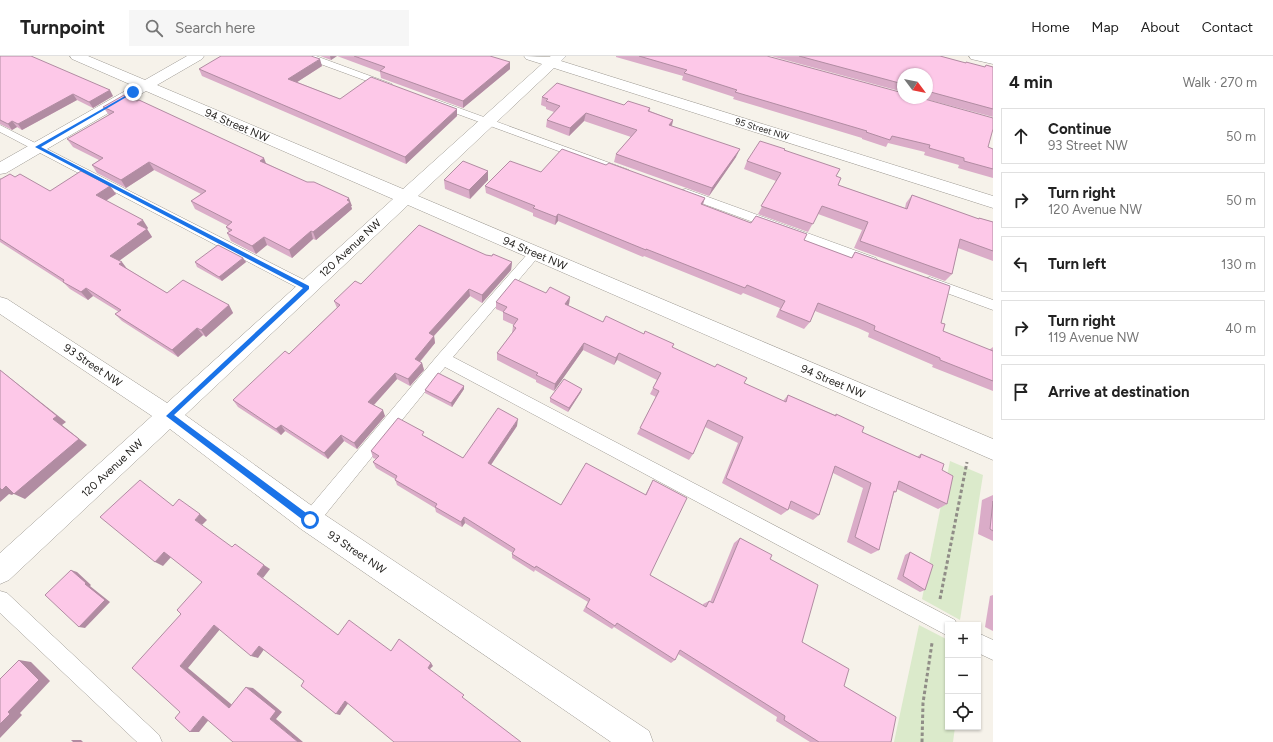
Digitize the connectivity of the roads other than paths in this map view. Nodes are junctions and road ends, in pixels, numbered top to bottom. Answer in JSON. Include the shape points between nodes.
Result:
{"nodes":[{"id":1,"x":77,"y":56,"type":"edge"},
{"id":2,"x":197,"y":56,"type":"edge"},
{"id":3,"x":307,"y":56,"type":"edge"},
{"id":4,"x":530,"y":56,"type":"edge"},
{"id":5,"x":976,"y":56,"type":"edge"},
{"id":6,"x":555,"y":59,"type":"edge"},
{"id":7,"x":993,"y":60,"type":"edge"},
{"id":8,"x":145,"y":85,"type":"junction"},
{"id":9,"x":401,"y":90,"type":"edge"},
{"id":10,"x":430,"y":101,"type":"edge"},
{"id":11,"x":488,"y":122,"type":"junction"},
{"id":12,"x":0,"y":128,"type":"edge"},
{"id":13,"x":38,"y":147,"type":"junction"},
{"id":14,"x":0,"y":169,"type":"edge"},
{"id":15,"x":636,"y":176,"type":"edge"},
{"id":16,"x":674,"y":189,"type":"edge"},
{"id":17,"x":406,"y":197,"type":"junction"},
{"id":18,"x":993,"y":202,"type":"edge"},
{"id":19,"x":535,"y":252,"type":"junction"},
{"id":20,"x":882,"y":265,"type":"edge"},
{"id":21,"x":919,"y":278,"type":"edge"},
{"id":22,"x":307,"y":288,"type":"junction"},
{"id":23,"x":0,"y":304,"type":"edge"},
{"id":24,"x":993,"y":305,"type":"edge"},
{"id":25,"x":443,"y":360,"type":"junction"},
{"id":26,"x":169,"y":416,"type":"junction"},
{"id":27,"x":993,"y":450,"type":"edge"},
{"id":28,"x":310,"y":520,"type":"junction"},
{"id":29,"x":0,"y":571,"type":"edge"},
{"id":30,"x":0,"y":600,"type":"edge"},
{"id":31,"x":942,"y":624,"type":"edge"},
{"id":32,"x":981,"y":644,"type":"edge"},
{"id":33,"x":993,"y":650,"type":"edge"},
{"id":34,"x":152,"y":742,"type":"edge"},
{"id":35,"x":638,"y":742,"type":"edge"}],
"edges":[{"from":1,"to":8,"type":"street","name":"94 Street NW"},
{"from":2,"to":8,"type":"street"},
{"from":3,"to":9,"type":"lane"},
{"from":4,"to":6,"type":"street","name":"95 Street NW"},
{"from":5,"to":7,"type":"street"},
{"from":6,"to":11,"type":"street","name":"120 Avenue NW"},
{"from":6,"to":18,"type":"street","name":"95 Street NW"},
{"from":8,"to":13,"type":"street"},
{"from":8,"to":17,"type":"street","name":"94 Street NW"},
{"from":10,"to":11,"type":"lane"},
{"from":11,"to":15,"type":"lane"},
{"from":11,"to":17,"type":"street","name":"120 Avenue NW"},
{"from":12,"to":13,"type":"lane"},
{"from":13,"to":14,"type":"street"},
{"from":13,"to":22,"type":"lane"},
{"from":16,"to":20,"type":"lane"},
{"from":17,"to":19,"type":"street","name":"94 Street NW"},
{"from":17,"to":22,"type":"street","name":"120 Avenue NW"},
{"from":19,"to":25,"type":"lane"},
{"from":19,"to":27,"type":"street","name":"94 Street NW"},
{"from":21,"to":24,"type":"lane"},
{"from":22,"to":26,"type":"street","name":"120 Avenue NW"},
{"from":23,"to":26,"type":"street","name":"93 Street NW"},
{"from":25,"to":28,"type":"lane"},
{"from":25,"to":31,"type":"lane"},
{"from":26,"to":28,"type":"street","name":"93 Street NW"},
{"from":26,"to":29,"type":"street","name":"120 Avenue NW"},
{"from":28,"to":35,"type":"street","name":"93 Street NW"},
{"from":30,"to":34,"type":"lane"},
{"from":32,"to":33,"type":"lane"}]}
